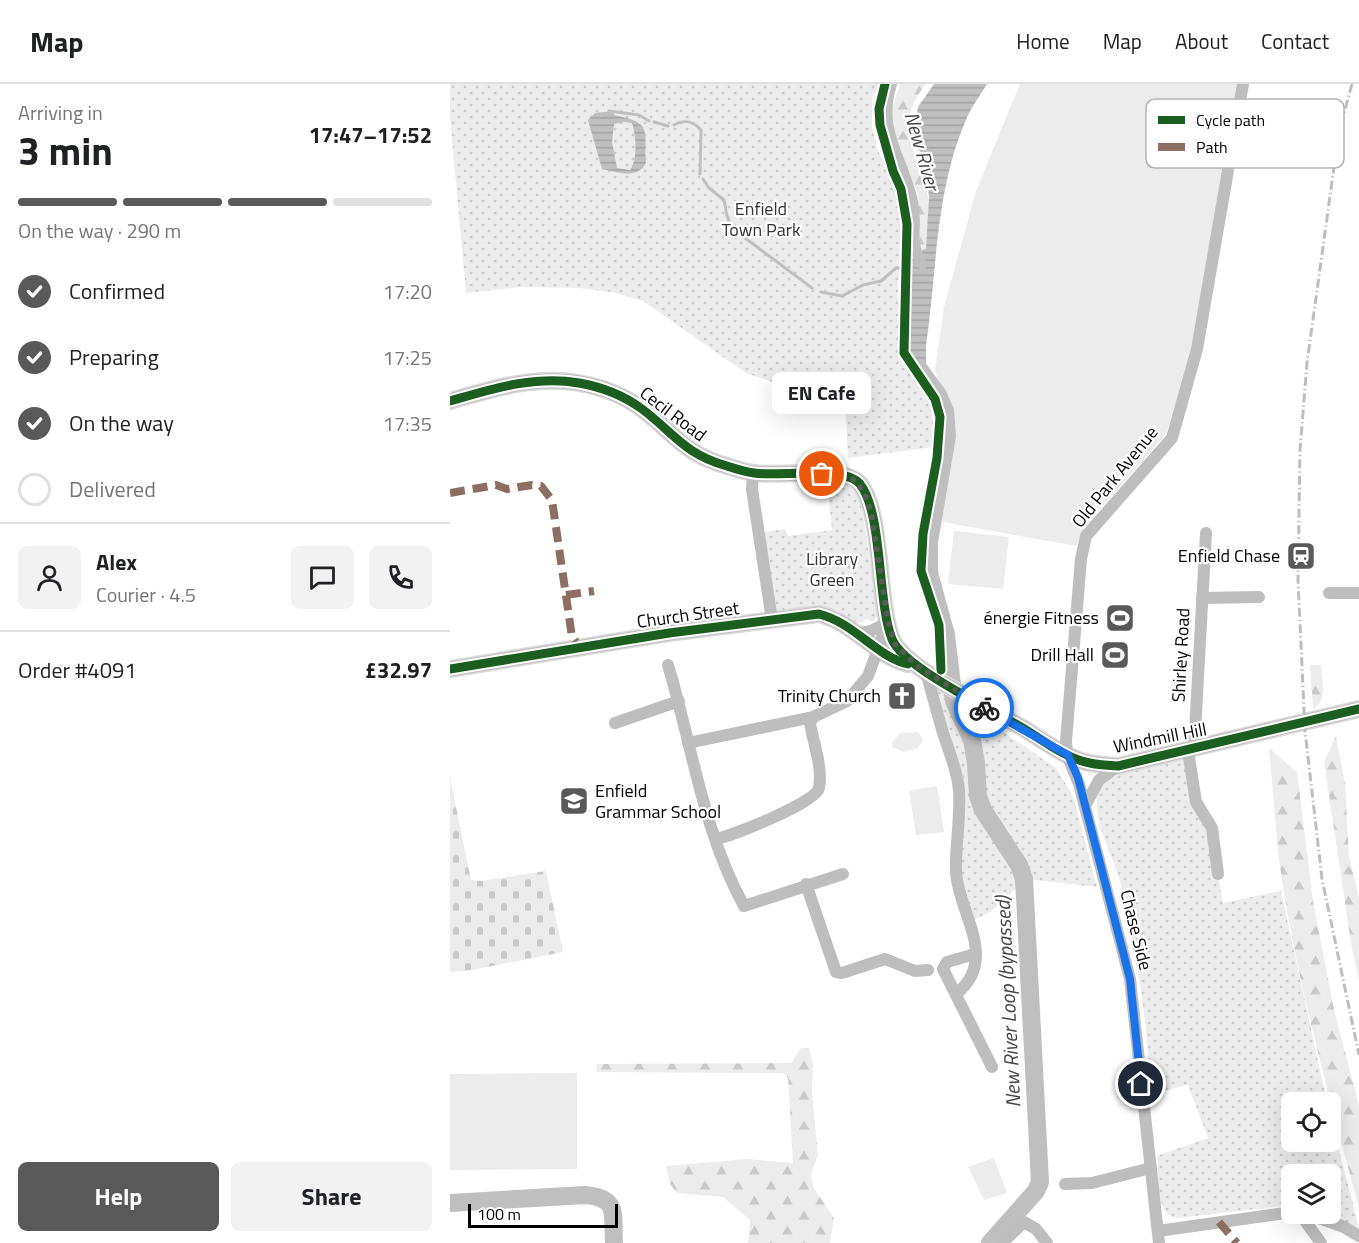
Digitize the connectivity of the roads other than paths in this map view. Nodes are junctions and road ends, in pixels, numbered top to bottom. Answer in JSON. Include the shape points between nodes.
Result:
{"nodes":[{"id":1,"x":1243,"y":84,"type":"edge"},
{"id":2,"x":1240,"y":99,"type":"edge"},
{"id":3,"x":1228,"y":168,"type":"edge"},
{"id":4,"x":450,"y":401,"type":"edge"},
{"id":5,"x":753,"y":473,"type":"junction"},
{"id":6,"x":1206,"y":532,"type":"dead end"},
{"id":7,"x":1329,"y":593,"type":"dead end"},
{"id":8,"x":1359,"y":593,"type":"edge"},
{"id":9,"x":1259,"y":597,"type":"dead end"},
{"id":10,"x":1202,"y":598,"type":"junction"},
{"id":11,"x":772,"y":620,"type":"junction"},
{"id":12,"x":888,"y":622,"type":"junction"},
{"id":13,"x":860,"y":633,"type":"junction"},
{"id":14,"x":879,"y":648,"type":"junction"},
{"id":15,"x":668,"y":665,"type":"dead end"},
{"id":16,"x":921,"y":668,"type":"junction"},
{"id":17,"x":450,"y":669,"type":"edge"},
{"id":18,"x":679,"y":701,"type":"junction"},
{"id":19,"x":1359,"y":709,"type":"edge"},
{"id":20,"x":813,"y":717,"type":"junction"},
{"id":21,"x":615,"y":723,"type":"dead end"},
{"id":22,"x":688,"y":743,"type":"junction"},
{"id":23,"x":1191,"y":750,"type":"junction"},
{"id":24,"x":1068,"y":755,"type":"junction"},
{"id":25,"x":1118,"y":766,"type":"junction"},
{"id":26,"x":1085,"y":807,"type":"junction"},
{"id":27,"x":717,"y":839,"type":"junction"},
{"id":28,"x":843,"y":874,"type":"dead end"},
{"id":29,"x":1218,"y":874,"type":"dead end"},
{"id":30,"x":806,"y":884,"type":"junction"},
{"id":31,"x":975,"y":954,"type":"junction"},
{"id":32,"x":928,"y":970,"type":"dead end"},
{"id":33,"x":956,"y":994,"type":"junction"},
{"id":34,"x":992,"y":1067,"type":"dead end"},
{"id":35,"x":1151,"y":1168,"type":"junction"},
{"id":36,"x":1065,"y":1184,"type":"dead end"},
{"id":37,"x":1281,"y":1214,"type":"edge"},
{"id":38,"x":1307,"y":1224,"type":"edge"},
{"id":39,"x":1336,"y":1224,"type":"edge"},
{"id":40,"x":1359,"y":1236,"type":"edge"},
{"id":41,"x":1159,"y":1237,"type":"edge"},
{"id":42,"x":1002,"y":1243,"type":"edge"},
{"id":43,"x":1047,"y":1243,"type":"edge"},
{"id":44,"x":1321,"y":1243,"type":"edge"}],
"edges":[{"from":1,"to":2,"type":"street","name":"Old Park Avenue"},
{"from":3,"to":24,"type":"street","name":"Old Park Avenue","via":[[1197,349],[1172,438],[1086,536],[1070,682]]},
{"from":4,"to":5,"type":"main road","name":"Cecil Road","via":[[493,387],[529,383],[569,382],[600,387],[642,409],[677,442],[705,459]]},
{"from":5,"to":11,"type":"street","via":[[752,489]]},
{"from":5,"to":12,"type":"main road","name":"Cecil Road","via":[[832,474],[857,482],[871,512]]},
{"from":6,"to":10,"type":"street","name":"Shirley Road"},
{"from":7,"to":8,"type":"street"},
{"from":9,"to":10,"type":"street","name":"Shirley Road"},
{"from":10,"to":23,"type":"street","name":"Shirley Road"},
{"from":11,"to":13,"type":"main road","name":"Church Street","via":[[819,614]]},
{"from":11,"to":17,"type":"main road","name":"Church Street"},
{"from":12,"to":13,"type":"street"},
{"from":12,"to":14,"type":"street","name":"Cecil Road"},
{"from":12,"to":16,"type":"main road","name":"Cecil Road","via":[[895,644]]},
{"from":13,"to":14,"type":"main road","name":"Church Street"},
{"from":14,"to":16,"type":"main road","name":"Church Street"},
{"from":14,"to":20,"type":"street","name":"Cecil Road","via":[[856,694]]},
{"from":15,"to":18,"type":"street"},
{"from":16,"to":24,"type":"main road","name":"Windmill Hill"},
{"from":16,"to":31,"type":"street","via":[[956,772],[956,873],[975,933]]},
{"from":18,"to":21,"type":"street"},
{"from":18,"to":22,"type":"street"},
{"from":19,"to":23,"type":"main road","name":"Windmill Hill"},
{"from":20,"to":22,"type":"street","name":"Cecil Road"},
{"from":20,"to":27,"type":"street","via":[[810,723],[819,788],[814,796]]},
{"from":22,"to":27,"type":"street"},
{"from":23,"to":25,"type":"main road","name":"Windmill Hill"},
{"from":23,"to":29,"type":"street","name":"Shirley Road","via":[[1196,802],[1212,828]]},
{"from":24,"to":25,"type":"main road","name":"Windmill Hill","via":[[1083,762]]},
{"from":24,"to":26,"type":"street","name":"Chase Side"},
{"from":25,"to":26,"type":"street","via":[[1099,780]]},
{"from":26,"to":35,"type":"street","name":"Chase Side","via":[[1130,979]]},
{"from":27,"to":30,"type":"street","via":[[726,871],[744,906]]},
{"from":28,"to":30,"type":"street"},
{"from":30,"to":32,"type":"street","via":[[836,972],[885,959],[915,971]]},
{"from":31,"to":33,"type":"street","via":[[968,985]]},
{"from":31,"to":33,"type":"street","via":[[961,956],[943,966]]},
{"from":33,"to":34,"type":"street"},
{"from":35,"to":36,"type":"street","via":[[1092,1183]]},
{"from":35,"to":41,"type":"street","name":"Chase Side"},
{"from":37,"to":41,"type":"street"},
{"from":38,"to":44,"type":"street"},
{"from":39,"to":40,"type":"street"},
{"from":42,"to":43,"type":"street","via":[[1024,1222]]}]}
